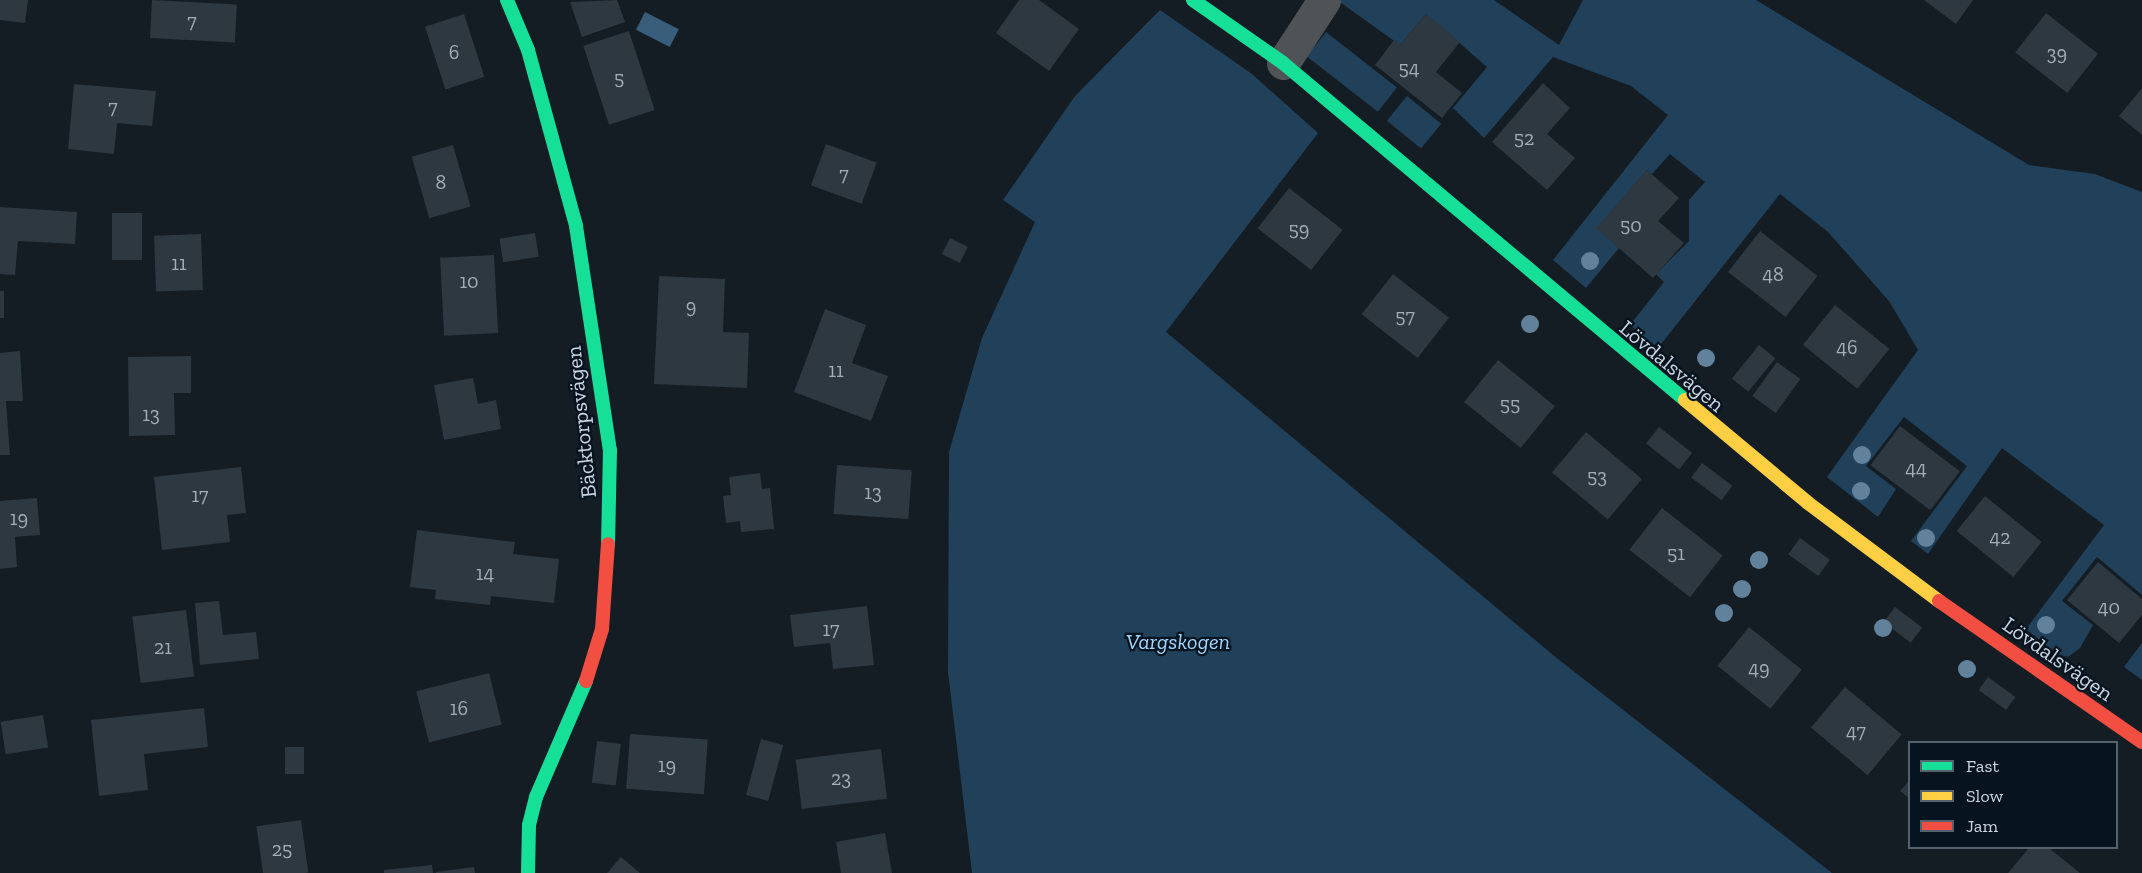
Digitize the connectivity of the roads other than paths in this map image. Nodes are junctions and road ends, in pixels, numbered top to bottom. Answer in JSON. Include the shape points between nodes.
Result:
{"nodes":[{"id":1,"x":507,"y":0,"type":"edge"},
{"id":2,"x":1193,"y":0,"type":"edge"},
{"id":3,"x":1324,"y":0,"type":"edge"},
{"id":4,"x":1283,"y":63,"type":"junction"},
{"id":5,"x":2142,"y":742,"type":"edge"},
{"id":6,"x":528,"y":873,"type":"edge"}],
"edges":[{"from":1,"to":6,"type":"street","name":"Bäcktorpsvägen","via":[[528,50],[576,226],[610,450],[612,498],[602,629],[581,697],[536,797],[529,825]]},
{"from":2,"to":4,"type":"street","name":"Lövdalsvägen"},
{"from":3,"to":4,"type":"street"},
{"from":4,"to":5,"type":"street","name":"Lövdalsvägen","via":[[1808,503],[1898,572]]}]}
